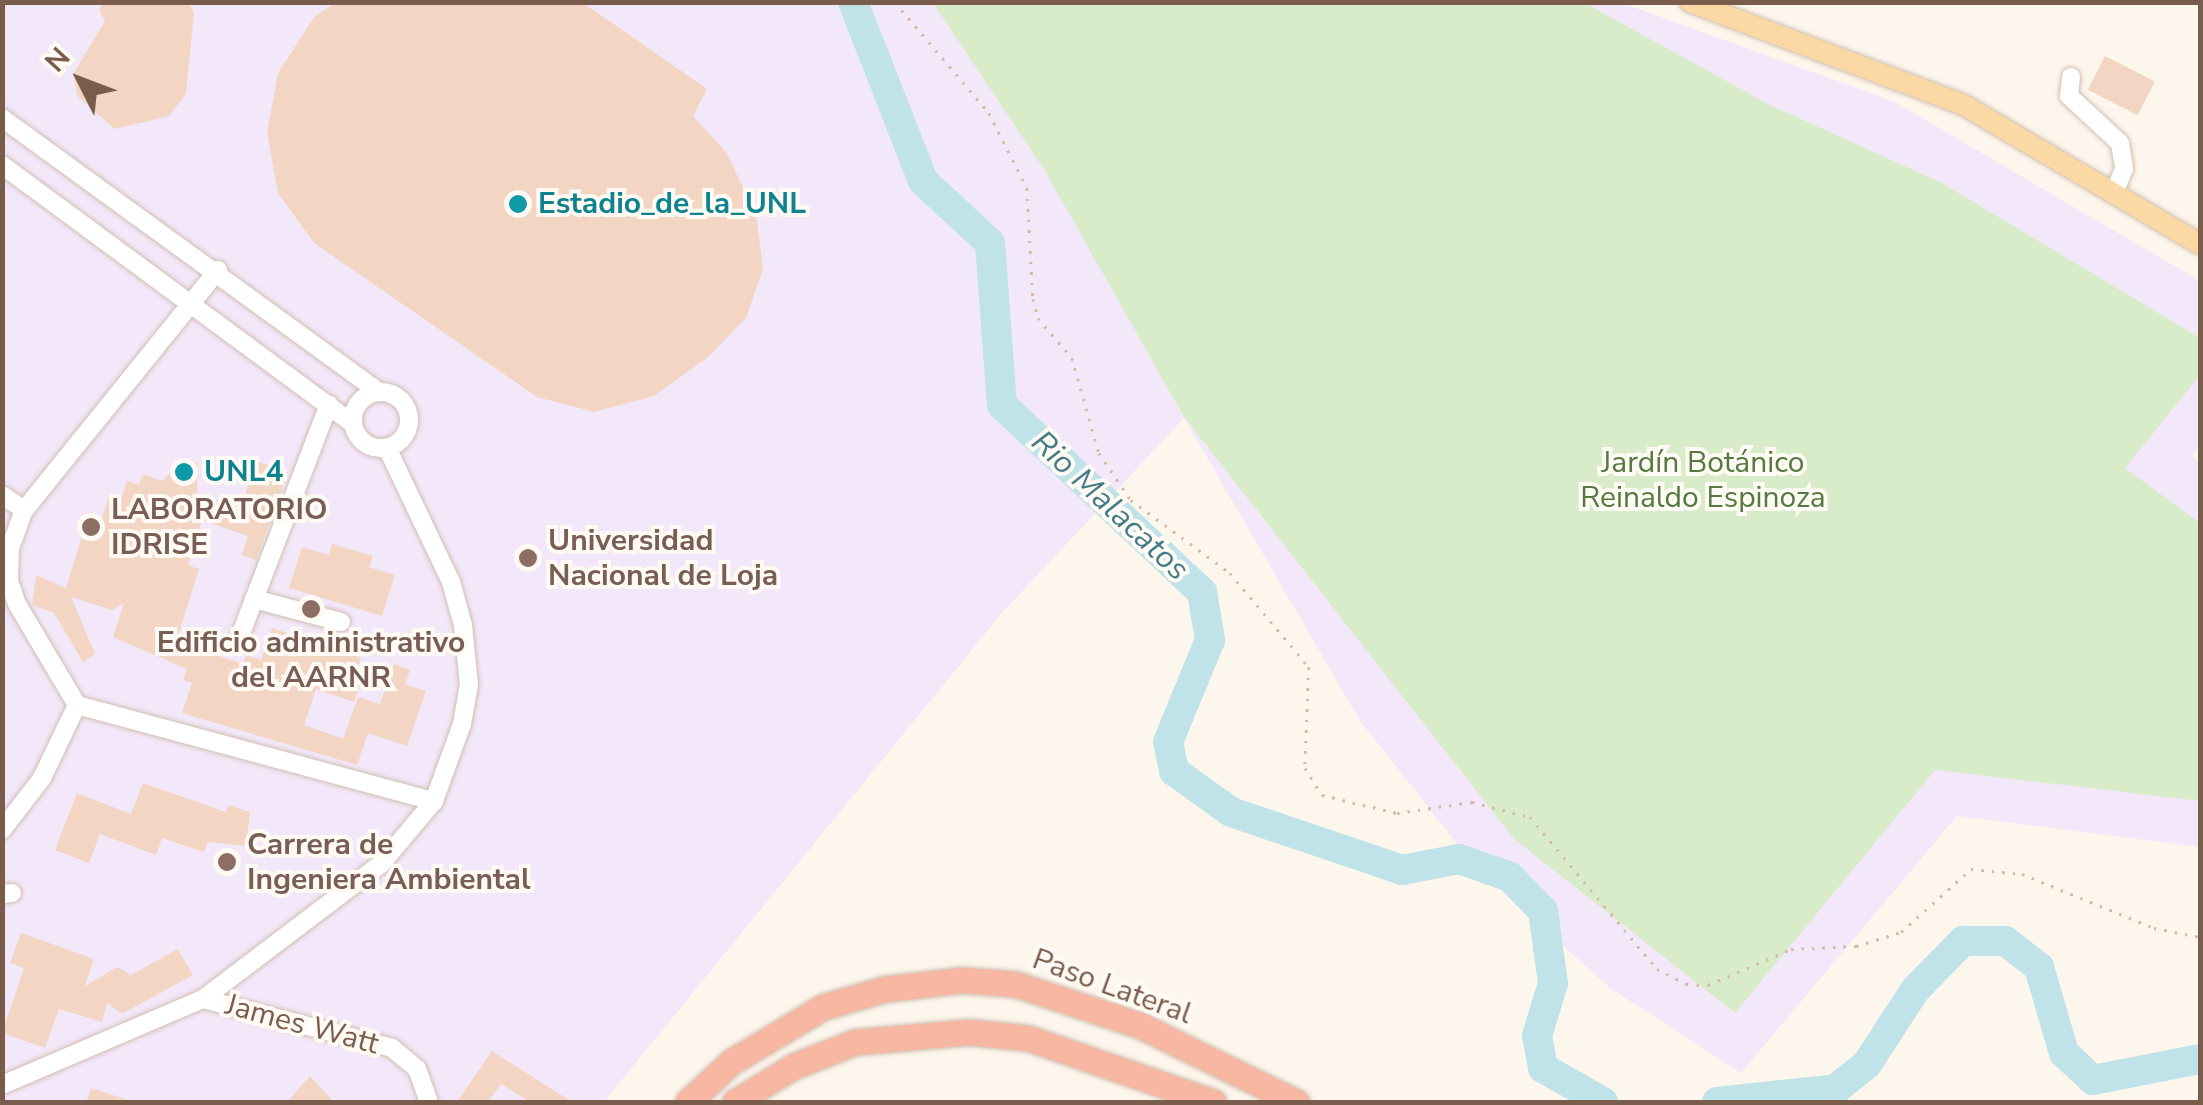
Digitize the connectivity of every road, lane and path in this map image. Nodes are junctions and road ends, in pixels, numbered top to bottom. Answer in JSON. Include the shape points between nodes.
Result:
{"nodes":[{"id":1,"x":895,"y":2,"type":"edge"},
{"id":2,"x":1690,"y":2,"type":"edge"},
{"id":3,"x":2071,"y":77,"type":"dead end"},
{"id":4,"x":2,"y":118,"type":"edge"},
{"id":5,"x":2,"y":165,"type":"edge"},
{"id":6,"x":2115,"y":190,"type":"junction"},
{"id":7,"x":2200,"y":244,"type":"edge"},
{"id":8,"x":218,"y":270,"type":"junction"},
{"id":9,"x":192,"y":302,"type":"junction"},
{"id":10,"x":379,"y":392,"type":"junction"},
{"id":11,"x":329,"y":404,"type":"junction"},
{"id":12,"x":353,"y":424,"type":"junction"},
{"id":13,"x":387,"y":448,"type":"junction"},
{"id":14,"x":2,"y":495,"type":"edge"},
{"id":15,"x":24,"y":510,"type":"junction"},
{"id":16,"x":254,"y":599,"type":"junction"},
{"id":17,"x":340,"y":622,"type":"dead end"},
{"id":18,"x":240,"y":636,"type":"dead end"},
{"id":19,"x":77,"y":704,"type":"junction"},
{"id":20,"x":434,"y":802,"type":"junction"},
{"id":21,"x":2,"y":830,"type":"edge"},
{"id":22,"x":2200,"y":937,"type":"edge"},
{"id":23,"x":203,"y":1000,"type":"junction"},
{"id":24,"x":2,"y":1085,"type":"edge"},
{"id":25,"x":429,"y":1102,"type":"edge"},
{"id":26,"x":688,"y":1102,"type":"edge"},
{"id":27,"x":735,"y":1102,"type":"edge"},
{"id":28,"x":1214,"y":1102,"type":"edge"},
{"id":29,"x":1296,"y":1102,"type":"edge"}],
"edges":[{"from":1,"to":22,"type":"path","via":[[989,113],[1027,188],[1032,299],[1038,318],[1072,358],[1099,452],[1130,500],[1230,573],[1309,666],[1305,768],[1322,795],[1397,812],[1472,802],[1530,817],[1657,969],[1686,984],[1708,986],[1791,950],[1856,946],[1900,932],[1971,869],[2022,874],[2154,928]]},
{"from":2,"to":6,"type":"main road","via":[[1962,104]]},
{"from":3,"to":6,"type":"street","via":[[2069,96],[2120,143],[2124,169]]},
{"from":4,"to":8,"type":"street"},
{"from":5,"to":9,"type":"street"},
{"from":6,"to":7,"type":"main road"},
{"from":8,"to":9,"type":"street"},
{"from":8,"to":10,"type":"street"},
{"from":9,"to":11,"type":"street"},
{"from":9,"to":15,"type":"street"},
{"from":10,"to":12,"type":"street","via":[[359,402]]},
{"from":10,"to":13,"type":"street","via":[[397,397],[408,411],[403,438]]},
{"from":11,"to":12,"type":"street"},
{"from":11,"to":16,"type":"street"},
{"from":12,"to":13,"type":"street","via":[[368,446]]},
{"from":13,"to":20,"type":"street","via":[[451,582],[463,625],[466,704]]},
{"from":14,"to":15,"type":"street"},
{"from":15,"to":19,"type":"street","via":[[10,548],[8,581]]},
{"from":16,"to":17,"type":"street"},
{"from":16,"to":18,"type":"street"},
{"from":19,"to":20,"type":"street"},
{"from":19,"to":21,"type":"street","via":[[42,778]]},
{"from":20,"to":23,"type":"street","via":[[380,864]]},
{"from":23,"to":24,"type":"street"},
{"from":23,"to":25,"type":"street","name":"James Watt","via":[[392,1048],[417,1069]]},
{"from":26,"to":29,"type":"highway","name":"Paso Lateral","via":[[731,1062],[823,1006],[884,989],[962,980],[1016,984],[1141,1026]]},
{"from":27,"to":28,"type":"highway","via":[[794,1066],[855,1042],[970,1032],[1028,1038]]}]}
